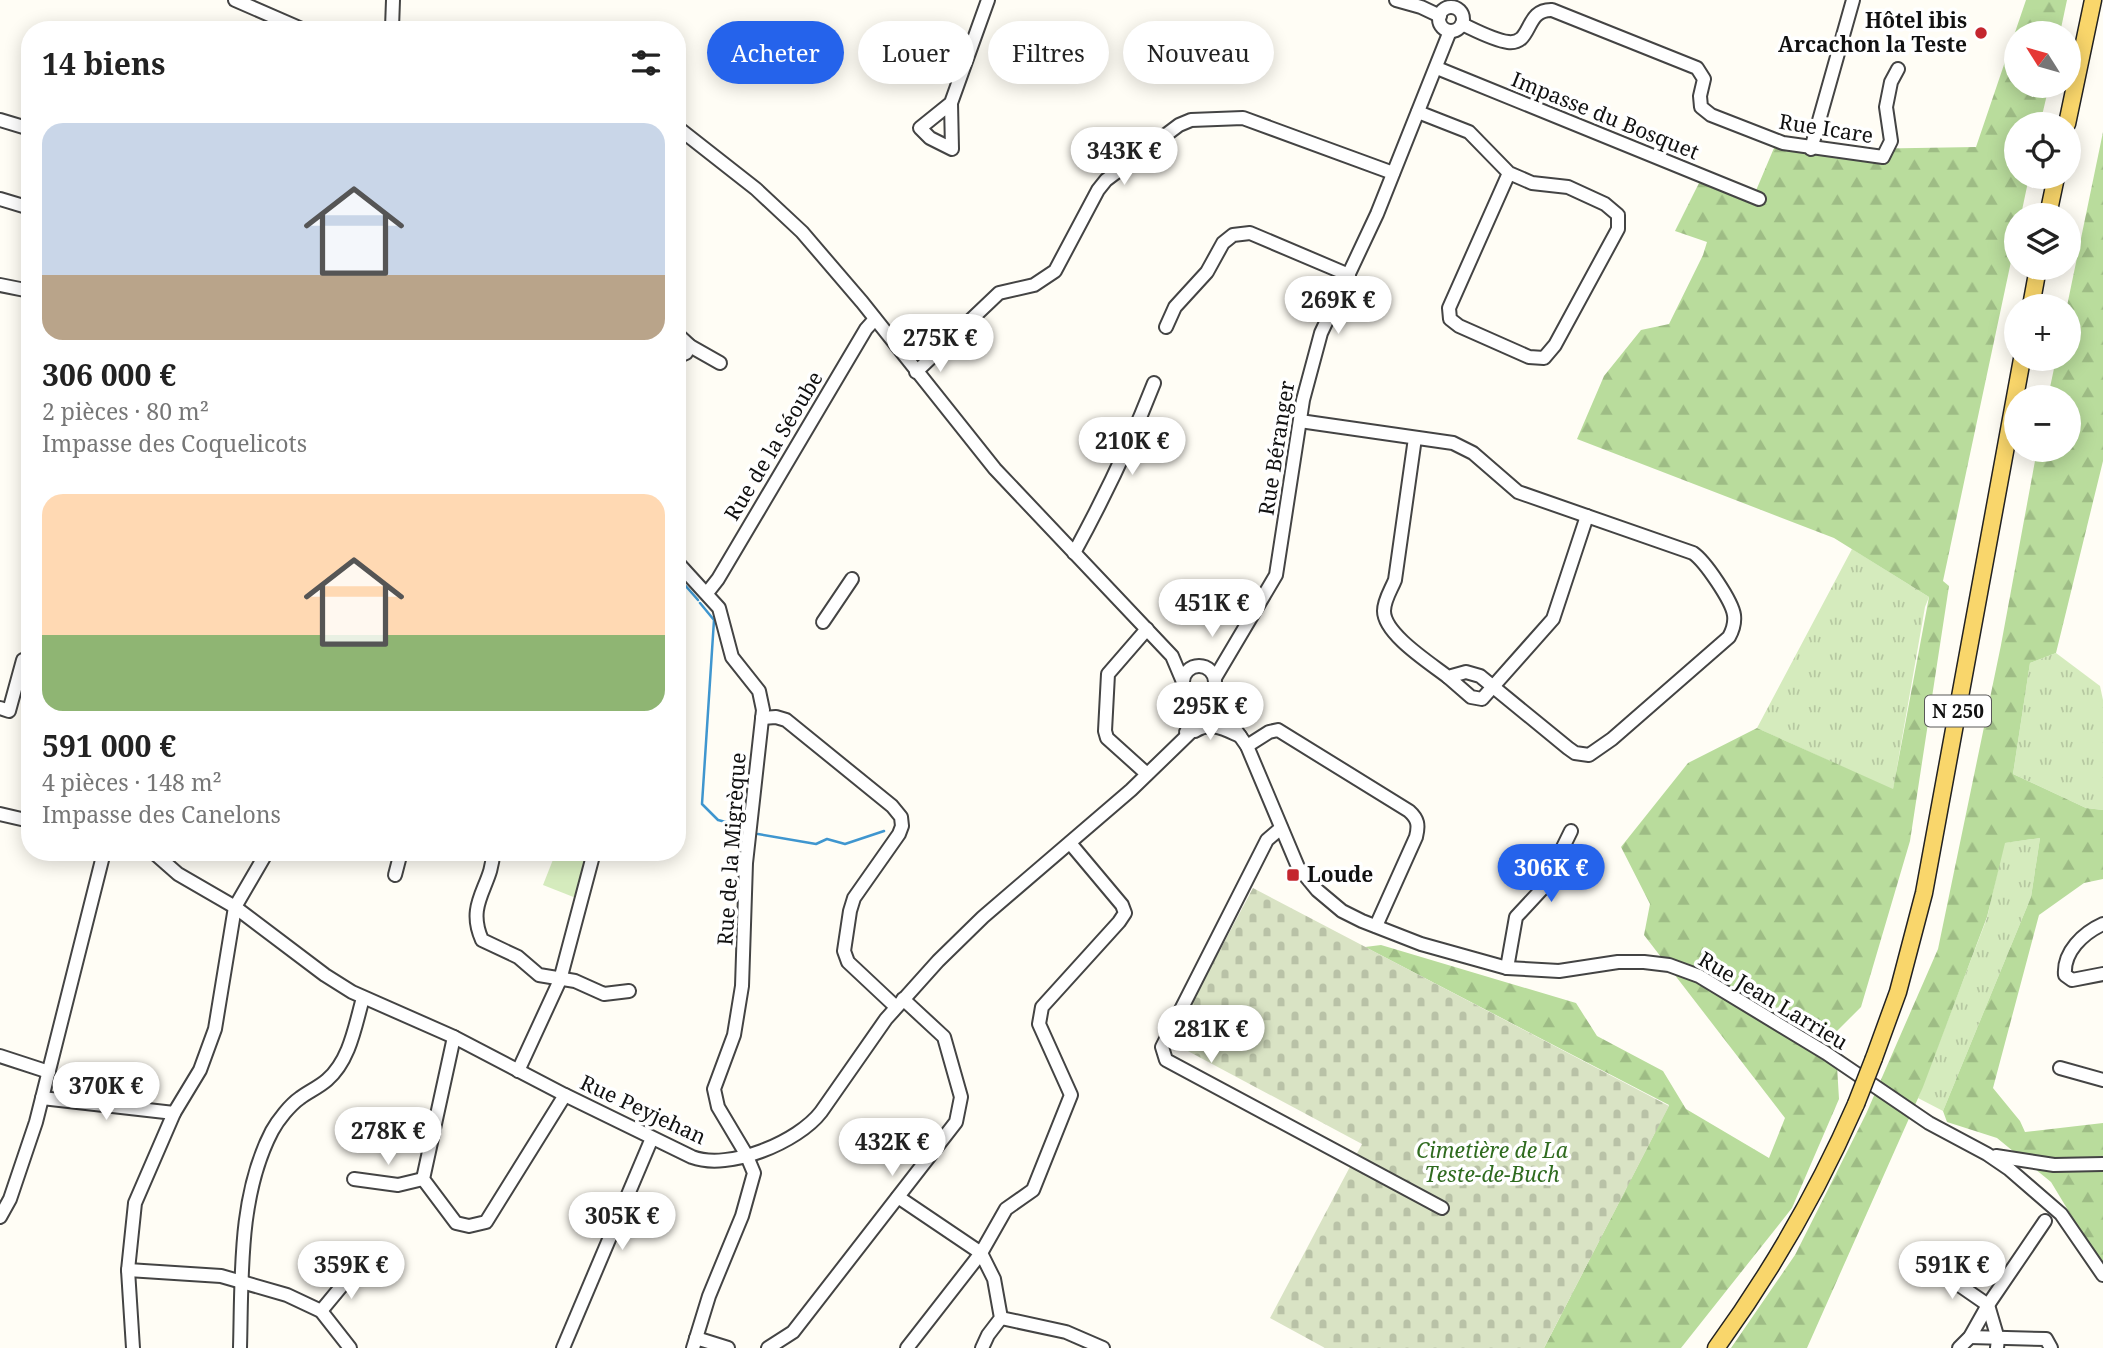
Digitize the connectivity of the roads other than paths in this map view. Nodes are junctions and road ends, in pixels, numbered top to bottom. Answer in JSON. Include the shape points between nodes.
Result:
{"nodes":[{"id":1,"x":234,"y":0,"type":"edge"},
{"id":2,"x":393,"y":0,"type":"edge"},
{"id":3,"x":988,"y":0,"type":"edge"},
{"id":4,"x":1396,"y":0,"type":"edge"},
{"id":5,"x":1853,"y":0,"type":"edge"},
{"id":6,"x":2095,"y":0,"type":"edge"},
{"id":7,"x":1460,"y":5,"type":"edge"},
{"id":8,"x":1440,"y":16,"type":"junction"},
{"id":9,"x":283,"y":21,"type":"edge"},
{"id":10,"x":392,"y":21,"type":"edge"},
{"id":11,"x":1462,"y":24,"type":"junction"},
{"id":12,"x":1450,"y":31,"type":"junction"},
{"id":13,"x":1437,"y":68,"type":"junction"},
{"id":14,"x":1898,"y":69,"type":"dead end"},
{"id":15,"x":951,"y":103,"type":"dead end"},
{"id":16,"x":1418,"y":112,"type":"junction"},
{"id":17,"x":2070,"y":112,"type":"edge"},
{"id":18,"x":0,"y":120,"type":"edge"},
{"id":19,"x":21,"y":126,"type":"edge"},
{"id":20,"x":686,"y":134,"type":"edge"},
{"id":21,"x":1811,"y":149,"type":"junction"},
{"id":22,"x":1393,"y":173,"type":"junction"},
{"id":23,"x":1509,"y":173,"type":"junction"},
{"id":24,"x":0,"y":199,"type":"edge"},
{"id":25,"x":1759,"y":199,"type":"dead end"},
{"id":26,"x":21,"y":205,"type":"edge"},
{"id":27,"x":1349,"y":275,"type":"junction"},
{"id":28,"x":0,"y":285,"type":"edge"},
{"id":29,"x":21,"y":289,"type":"edge"},
{"id":30,"x":876,"y":319,"type":"junction"},
{"id":31,"x":1166,"y":327,"type":"dead end"},
{"id":32,"x":686,"y":342,"type":"edge"},
{"id":33,"x":690,"y":346,"type":"junction"},
{"id":34,"x":686,"y":353,"type":"edge"},
{"id":35,"x":720,"y":363,"type":"dead end"},
{"id":36,"x":2019,"y":371,"type":"edge"},
{"id":37,"x":916,"y":372,"type":"junction"},
{"id":38,"x":1154,"y":383,"type":"dead end"},
{"id":39,"x":1300,"y":421,"type":"junction"},
{"id":40,"x":1415,"y":438,"type":"junction"},
{"id":41,"x":1587,"y":516,"type":"junction"},
{"id":42,"x":1074,"y":554,"type":"junction"},
{"id":43,"x":686,"y":573,"type":"edge"},
{"id":44,"x":852,"y":579,"type":"dead end"},
{"id":45,"x":707,"y":593,"type":"junction"},
{"id":46,"x":823,"y":622,"type":"dead end"},
{"id":47,"x":1147,"y":629,"type":"junction"},
{"id":48,"x":1240,"y":637,"type":"junction"},
{"id":49,"x":1172,"y":656,"type":"junction"},
{"id":50,"x":1198,"y":666,"type":"junction"},
{"id":51,"x":21,"y":667,"type":"edge"},
{"id":52,"x":1448,"y":677,"type":"junction"},
{"id":53,"x":1215,"y":680,"type":"junction"},
{"id":54,"x":1183,"y":682,"type":"junction"},
{"id":55,"x":1494,"y":688,"type":"junction"},
{"id":56,"x":1189,"y":696,"type":"junction"},
{"id":57,"x":1204,"y":698,"type":"junction"},
{"id":58,"x":0,"y":708,"type":"edge"},
{"id":59,"x":1221,"y":709,"type":"junction"},
{"id":60,"x":762,"y":718,"type":"junction"},
{"id":61,"x":1180,"y":741,"type":"junction"},
{"id":62,"x":1243,"y":741,"type":"junction"},
{"id":63,"x":1147,"y":774,"type":"junction"},
{"id":64,"x":0,"y":814,"type":"edge"},
{"id":65,"x":21,"y":819,"type":"edge"},
{"id":66,"x":1280,"y":828,"type":"junction"},
{"id":67,"x":1571,"y":831,"type":"dead end"},
{"id":68,"x":1070,"y":843,"type":"junction"},
{"id":69,"x":102,"y":861,"type":"edge"},
{"id":70,"x":163,"y":861,"type":"edge"},
{"id":71,"x":262,"y":861,"type":"edge"},
{"id":72,"x":399,"y":861,"type":"edge"},
{"id":73,"x":493,"y":861,"type":"edge"},
{"id":74,"x":592,"y":861,"type":"edge"},
{"id":75,"x":395,"y":875,"type":"dead end"},
{"id":76,"x":236,"y":907,"type":"junction"},
{"id":77,"x":2103,"y":924,"type":"edge"},
{"id":78,"x":1376,"y":926,"type":"junction"},
{"id":79,"x":1507,"y":968,"type":"junction"},
{"id":80,"x":2103,"y":974,"type":"edge"},
{"id":81,"x":560,"y":980,"type":"junction"},
{"id":82,"x":629,"y":991,"type":"dead end"},
{"id":83,"x":363,"y":998,"type":"junction"},
{"id":84,"x":900,"y":1003,"type":"junction"},
{"id":85,"x":454,"y":1038,"type":"junction"},
{"id":86,"x":0,"y":1056,"type":"edge"},
{"id":87,"x":2060,"y":1068,"type":"dead end"},
{"id":88,"x":518,"y":1071,"type":"junction"},
{"id":89,"x":49,"y":1072,"type":"junction"},
{"id":90,"x":2103,"y":1080,"type":"edge"},
{"id":91,"x":565,"y":1096,"type":"junction"},
{"id":92,"x":42,"y":1098,"type":"junction"},
{"id":93,"x":174,"y":1113,"type":"junction"},
{"id":94,"x":652,"y":1138,"type":"junction"},
{"id":95,"x":746,"y":1154,"type":"junction"},
{"id":96,"x":1987,"y":1154,"type":"junction"},
{"id":97,"x":2103,"y":1164,"type":"edge"},
{"id":98,"x":423,"y":1179,"type":"junction"},
{"id":99,"x":354,"y":1180,"type":"dead end"},
{"id":100,"x":898,"y":1197,"type":"junction"},
{"id":101,"x":1442,"y":1208,"type":"dead end"},
{"id":102,"x":0,"y":1217,"type":"edge"},
{"id":103,"x":2045,"y":1221,"type":"dead end"},
{"id":104,"x":981,"y":1253,"type":"junction"},
{"id":105,"x":1936,"y":1269,"type":"dead end"},
{"id":106,"x":128,"y":1270,"type":"junction"},
{"id":107,"x":355,"y":1270,"type":"dead end"},
{"id":108,"x":2103,"y":1275,"type":"edge"},
{"id":109,"x":242,"y":1281,"type":"junction"},
{"id":110,"x":1988,"y":1305,"type":"junction"},
{"id":111,"x":321,"y":1311,"type":"junction"},
{"id":112,"x":1001,"y":1318,"type":"junction"},
{"id":113,"x":1970,"y":1337,"type":"junction"},
{"id":114,"x":695,"y":1343,"type":"edge"},
{"id":115,"x":1997,"y":1343,"type":"edge"},
{"id":116,"x":133,"y":1348,"type":"edge"},
{"id":117,"x":240,"y":1348,"type":"edge"},
{"id":118,"x":350,"y":1348,"type":"edge"},
{"id":119,"x":563,"y":1348,"type":"edge"},
{"id":120,"x":728,"y":1348,"type":"edge"},
{"id":121,"x":768,"y":1348,"type":"edge"},
{"id":122,"x":907,"y":1348,"type":"edge"},
{"id":123,"x":982,"y":1348,"type":"edge"},
{"id":124,"x":1104,"y":1348,"type":"edge"},
{"id":125,"x":1716,"y":1348,"type":"edge"},
{"id":126,"x":1959,"y":1348,"type":"edge"},
{"id":127,"x":2051,"y":1348,"type":"edge"}],
"edges":[{"from":1,"to":9,"type":"street"},
{"from":2,"to":10,"type":"street"},
{"from":3,"to":15,"type":"street"},
{"from":4,"to":8,"type":"street"},
{"from":5,"to":21,"type":"street"},
{"from":6,"to":17,"type":"main road"},
{"from":7,"to":8,"type":"street","via":[[1447,8]]},
{"from":7,"to":11,"type":"street"},
{"from":8,"to":12,"type":"street","via":[[1441,26]]},
{"from":11,"to":12,"type":"street"},
{"from":11,"to":21,"type":"street","name":"Rue Icare","via":[[1514,42],[1525,35],[1538,12],[1552,10],[1692,65],[1704,79],[1700,101],[1705,112],[1768,139]]},
{"from":12,"to":13,"type":"street","name":"Rue Béranger"},
{"from":13,"to":16,"type":"street","name":"Rue Béranger"},
{"from":13,"to":25,"type":"street","name":"Impasse du Bosquet"},
{"from":14,"to":21,"type":"street","name":"Rue Icare","via":[[1886,107],[1891,141],[1884,157]]},
{"from":16,"to":22,"type":"street","name":"Rue Béranger"},
{"from":16,"to":23,"type":"street","via":[[1469,132]]},
{"from":18,"to":19,"type":"street"},
{"from":20,"to":30,"type":"street","via":[[788,218]]},
{"from":22,"to":27,"type":"street","name":"Rue Béranger"},
{"from":22,"to":37,"type":"street","via":[[1243,118],[1191,120],[1178,125],[1106,180],[1055,271],[1034,285],[999,293]]},
{"from":23,"to":23,"type":"street","via":[[1532,183],[1568,187],[1618,215],[1618,229],[1544,358],[1529,357],[1450,319],[1449,308]]},
{"from":24,"to":26,"type":"street"},
{"from":27,"to":31,"type":"street","via":[[1250,233],[1233,234],[1175,307]]},
{"from":27,"to":39,"type":"street","name":"Rue Béranger","via":[[1317,342]]},
{"from":28,"to":29,"type":"street"},
{"from":30,"to":37,"type":"street"},
{"from":30,"to":45,"type":"street","name":"Rue de la Séoube"},
{"from":32,"to":33,"type":"street"},
{"from":33,"to":34,"type":"street"},
{"from":33,"to":35,"type":"street"},
{"from":36,"to":125,"type":"main road","number":"N 250","bridge":true,"via":[[1927,880],[1898,992],[1856,1104],[1802,1217]]},
{"from":37,"to":42,"type":"street","via":[[995,469]]},
{"from":38,"to":42,"type":"street","via":[[1113,480]]},
{"from":39,"to":40,"type":"street"},
{"from":39,"to":48,"type":"street","name":"Rue Béranger","via":[[1276,575]]},
{"from":40,"to":41,"type":"street","via":[[1462,447],[1518,492]]},
{"from":40,"to":52,"type":"street","via":[[1385,620]]},
{"from":41,"to":55,"type":"street","via":[[1553,619]]},
{"from":41,"to":55,"type":"street","via":[[1698,556],[1733,609],[1730,637],[1589,755],[1568,748]]},
{"from":42,"to":47,"type":"street"},
{"from":43,"to":45,"type":"street","name":"Rue de la Migrèque"},
{"from":44,"to":46,"type":"street"},
{"from":45,"to":60,"type":"street","name":"Rue de la Migrèque","via":[[719,608],[732,657],[759,691]]},
{"from":47,"to":49,"type":"street"},
{"from":47,"to":63,"type":"street","via":[[1108,674],[1105,731]]},
{"from":48,"to":50,"type":"street","name":"Rue Béranger","via":[[1217,658]]},
{"from":48,"to":53,"type":"street","name":"Rue Béranger"},
{"from":49,"to":50,"type":"street"},
{"from":49,"to":54,"type":"street"},
{"from":50,"to":53,"type":"street","via":[[1211,671]]},
{"from":50,"to":54,"type":"street","via":[[1186,672]]},
{"from":51,"to":58,"type":"street","via":[[9,711]]},
{"from":52,"to":55,"type":"street","via":[[1474,673]]},
{"from":52,"to":55,"type":"street","via":[[1476,699]]},
{"from":53,"to":57,"type":"street","via":[[1213,691]]},
{"from":53,"to":59,"type":"street","name":"Rue Jean Larrieu"},
{"from":54,"to":56,"type":"street"},
{"from":56,"to":57,"type":"street"},
{"from":56,"to":61,"type":"street","name":"Rue Peyjehan","via":[[1193,719]]},
{"from":57,"to":59,"type":"street","name":"Rue Jean Larrieu"},
{"from":57,"to":61,"type":"street","name":"Rue Peyjehan","via":[[1201,722]]},
{"from":59,"to":62,"type":"street","name":"Rue Jean Larrieu"},
{"from":60,"to":84,"type":"street","via":[[776,717],[793,725],[901,817],[899,834],[854,898],[844,951],[848,962]]},
{"from":60,"to":95,"type":"street","name":"Rue de la Migrèque","via":[[746,863],[742,986],[734,1035],[713,1089],[718,1107]]},
{"from":61,"to":62,"type":"street","name":"Rue Peyjehan","via":[[1207,726]]},
{"from":61,"to":63,"type":"street","name":"Rue Peyjehan"},
{"from":62,"to":66,"type":"street","name":"Rue Jean Larrieu"},
{"from":62,"to":78,"type":"street","via":[[1278,730],[1416,819],[1416,837]]},
{"from":63,"to":68,"type":"street","name":"Rue Peyjehan"},
{"from":64,"to":65,"type":"street"},
{"from":66,"to":78,"type":"street","name":"Rue Jean Larrieu","via":[[1298,867],[1317,890],[1348,914]]},
{"from":66,"to":101,"type":"street","via":[[1267,841],[1162,1047],[1167,1060]]},
{"from":67,"to":79,"type":"street","via":[[1543,888],[1516,917]]},
{"from":68,"to":84,"type":"street","name":"Rue Peyjehan","via":[[958,940]]},
{"from":68,"to":104,"type":"street","via":[[1125,913],[1042,1007],[1039,1024],[1071,1095],[1033,1191],[1006,1209]]},
{"from":69,"to":89,"type":"street"},
{"from":70,"to":76,"type":"street","name":"Rue Peyjehan"},
{"from":71,"to":76,"type":"street"},
{"from":72,"to":75,"type":"street"},
{"from":73,"to":81,"type":"street","via":[[476,908],[480,936],[539,975]]},
{"from":74,"to":81,"type":"street"},
{"from":76,"to":83,"type":"street","name":"Rue Peyjehan"},
{"from":76,"to":93,"type":"street","via":[[215,1029],[200,1070]]},
{"from":77,"to":80,"type":"street","via":[[2075,946],[2064,970],[2072,980]]},
{"from":78,"to":79,"type":"street","name":"Rue Jean Larrieu","via":[[1445,952]]},
{"from":79,"to":96,"type":"street","name":"Rue Jean Larrieu","via":[[1559,971],[1638,961],[1688,972],[1816,1047],[1935,1127]]},
{"from":81,"to":82,"type":"street","via":[[575,981],[604,994]]},
{"from":81,"to":88,"type":"street"},
{"from":83,"to":85,"type":"street","name":"Rue Peyjehan"},
{"from":83,"to":109,"type":"street","via":[[345,1059],[328,1080],[297,1100],[273,1130],[254,1179]]},
{"from":84,"to":95,"type":"street","name":"Rue Peyjehan","via":[[814,1120],[784,1142]]},
{"from":84,"to":100,"type":"street","via":[[944,1037],[961,1097],[956,1122]]},
{"from":85,"to":88,"type":"street","name":"Rue Peyjehan"},
{"from":85,"to":98,"type":"street"},
{"from":86,"to":89,"type":"street"},
{"from":87,"to":90,"type":"street"},
{"from":88,"to":91,"type":"street","name":"Rue Peyjehan"},
{"from":89,"to":92,"type":"street"},
{"from":91,"to":94,"type":"street","name":"Rue Peyjehan"},
{"from":91,"to":98,"type":"street","via":[[486,1222],[456,1223]]},
{"from":92,"to":93,"type":"street"},
{"from":92,"to":102,"type":"street","via":[[25,1160]]},
{"from":93,"to":106,"type":"street","via":[[135,1203]]},
{"from":94,"to":95,"type":"street","name":"Rue Peyjehan","via":[[702,1160]]},
{"from":94,"to":119,"type":"street"},
{"from":95,"to":114,"type":"street","via":[[754,1169],[753,1179]]},
{"from":96,"to":97,"type":"street","via":[[2054,1166]]},
{"from":96,"to":108,"type":"street","name":"Rue Jean Larrieu","via":[[2061,1214]]},
{"from":98,"to":99,"type":"street","via":[[398,1185]]},
{"from":100,"to":104,"type":"street"},
{"from":100,"to":121,"type":"street","via":[[793,1332]]},
{"from":103,"to":110,"type":"street"},
{"from":104,"to":112,"type":"street","via":[[994,1279]]},
{"from":104,"to":122,"type":"street"},
{"from":105,"to":110,"type":"street"},
{"from":106,"to":109,"type":"street"},
{"from":106,"to":116,"type":"street"},
{"from":107,"to":111,"type":"street"},
{"from":109,"to":111,"type":"street"},
{"from":109,"to":117,"type":"street"},
{"from":110,"to":113,"type":"street"},
{"from":110,"to":115,"type":"street"},
{"from":111,"to":118,"type":"street"},
{"from":112,"to":123,"type":"street"},
{"from":112,"to":124,"type":"street","via":[[1066,1332]]},
{"from":113,"to":115,"type":"street"},
{"from":113,"to":126,"type":"street"},
{"from":114,"to":120,"type":"street"},
{"from":115,"to":127,"type":"street","via":[[2046,1339]]}]}
